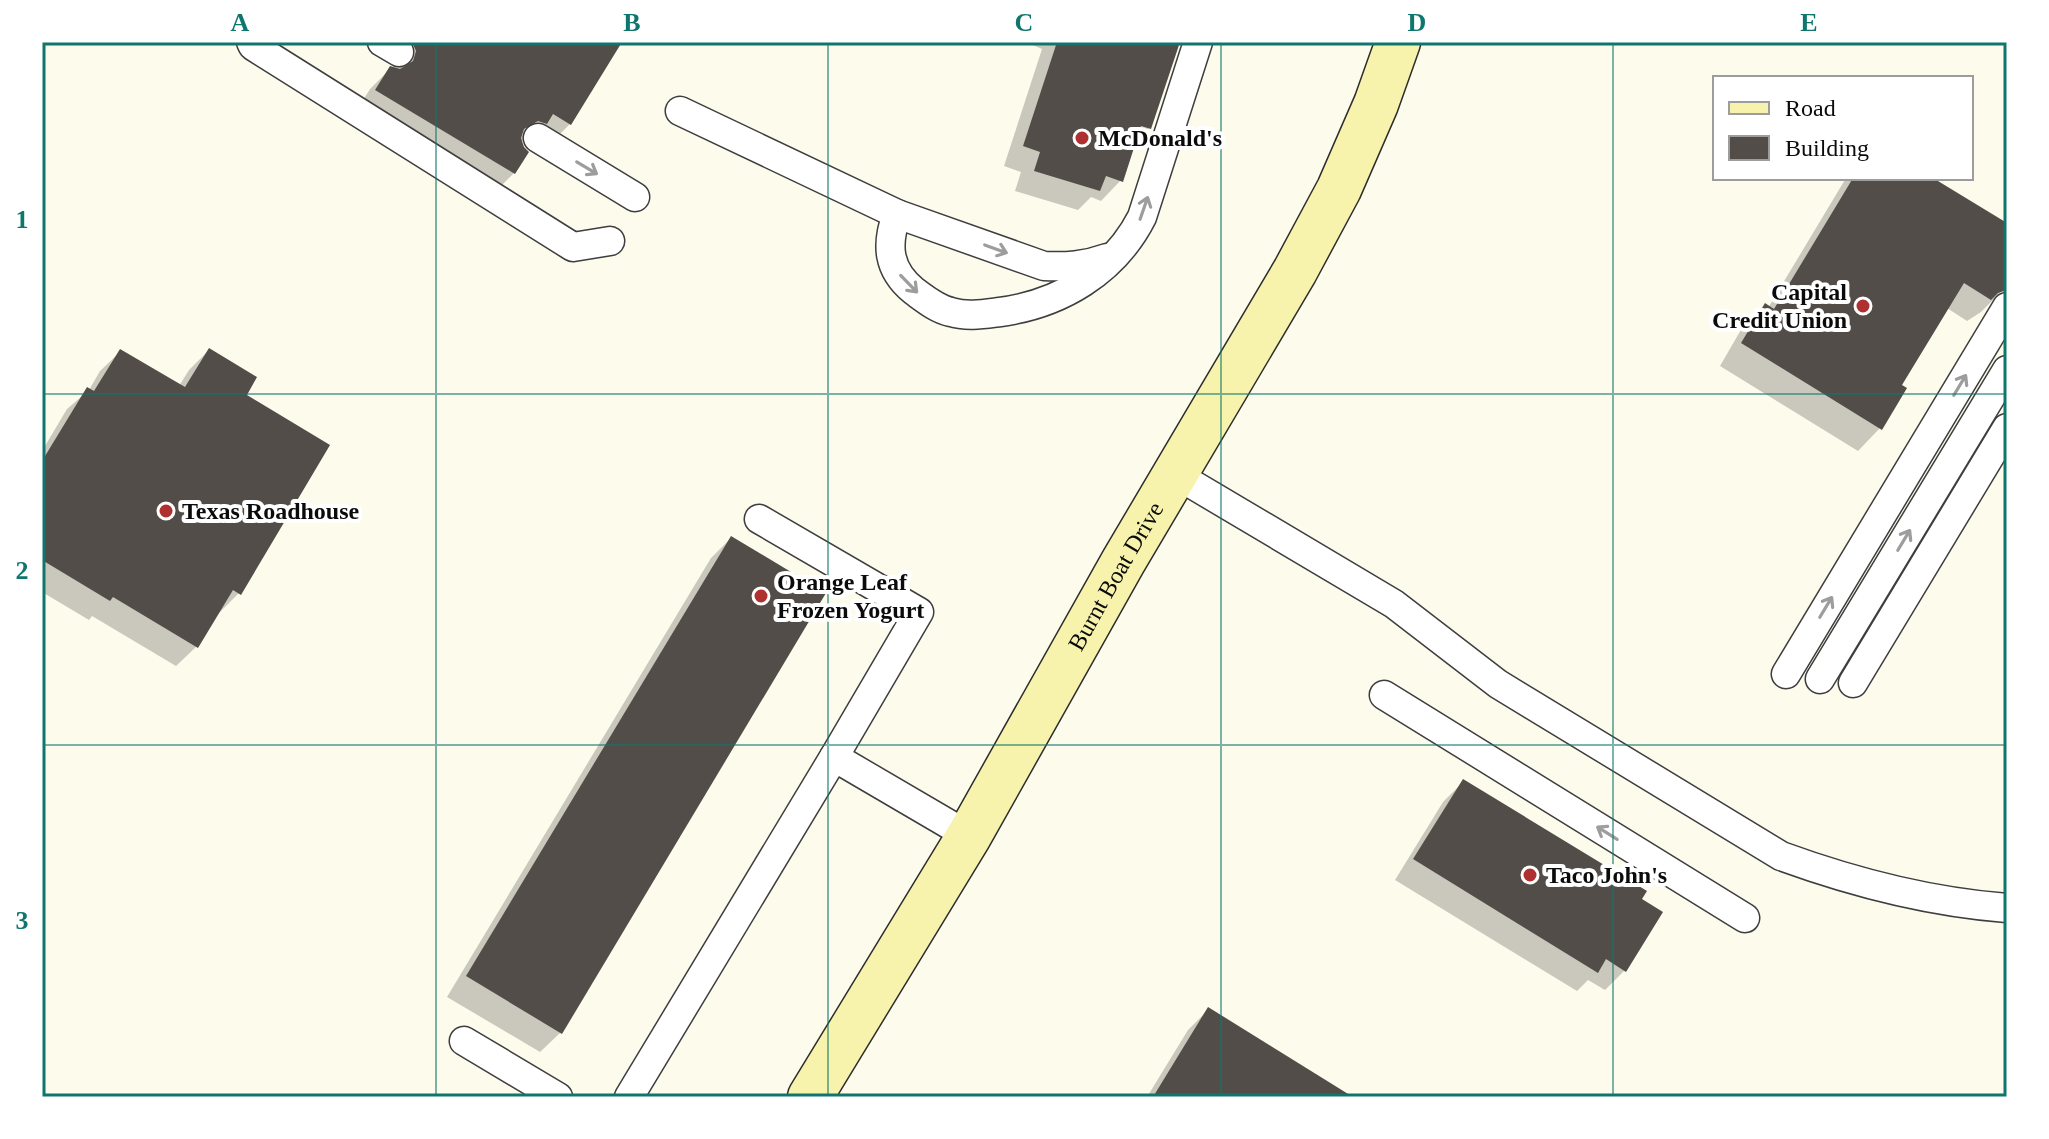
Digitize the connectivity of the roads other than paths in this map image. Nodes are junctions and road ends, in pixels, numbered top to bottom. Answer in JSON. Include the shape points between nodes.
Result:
{"nodes":[{"id":1,"x":251,"y":42,"type":"edge"},
{"id":2,"x":1198,"y":42,"type":"edge"},
{"id":3,"x":1398,"y":42,"type":"edge"},
{"id":4,"x":680,"y":111,"type":"dead end"},
{"id":5,"x":538,"y":138,"type":"dead end"},
{"id":6,"x":635,"y":197,"type":"dead end"},
{"id":7,"x":897,"y":214,"type":"junction"},
{"id":8,"x":610,"y":241,"type":"dead end"},
{"id":9,"x":1115,"y":255,"type":"junction"},
{"id":10,"x":2007,"y":307,"type":"edge"},
{"id":11,"x":2007,"y":370,"type":"edge"},
{"id":12,"x":2007,"y":428,"type":"edge"},
{"id":13,"x":1175,"y":474,"type":"junction"},
{"id":14,"x":759,"y":519,"type":"dead end"},
{"id":15,"x":1786,"y":674,"type":"dead end"},
{"id":16,"x":1820,"y":679,"type":"dead end"},
{"id":17,"x":1853,"y":683,"type":"dead end"},
{"id":18,"x":1384,"y":695,"type":"dead end"},
{"id":19,"x":834,"y":757,"type":"junction"},
{"id":20,"x":969,"y":836,"type":"junction"},
{"id":21,"x":2007,"y":908,"type":"edge"},
{"id":22,"x":1745,"y":918,"type":"dead end"},
{"id":23,"x":464,"y":1041,"type":"dead end"},
{"id":24,"x":558,"y":1097,"type":"edge"},
{"id":25,"x":629,"y":1097,"type":"edge"},
{"id":26,"x":810,"y":1097,"type":"edge"}],
"edges":[{"from":1,"to":8,"type":"lane","via":[[573,247]]},
{"from":9,"to":2,"type":"lane","one_way":true,"via":[[1142,217]]},
{"from":3,"to":13,"type":"street","name":"Burnt Boat Drive","via":[[1339,189]]},
{"from":4,"to":7,"type":"lane"},
{"from":5,"to":6,"type":"lane","one_way":true},
{"from":7,"to":9,"type":"lane","one_way":true,"via":[[1044,266],[1090,264]]},
{"from":7,"to":9,"type":"lane","one_way":true,"via":[[889,235],[897,271],[908,286],[951,313],[979,315],[1029,307],[1076,288]]},
{"from":15,"to":10,"type":"lane","one_way":true},
{"from":16,"to":11,"type":"lane","one_way":true},
{"from":12,"to":17,"type":"lane"},
{"from":13,"to":20,"type":"street","name":"Burnt Boat Drive"},
{"from":13,"to":21,"type":"lane","via":[[1394,604],[1498,684],[1781,856],[1882,888]]},
{"from":14,"to":19,"type":"lane","via":[[919,612]]},
{"from":22,"to":18,"type":"lane","one_way":true},
{"from":19,"to":20,"type":"lane"},
{"from":19,"to":25,"type":"lane"},
{"from":20,"to":26,"type":"street","name":"Burnt Boat Drive"},
{"from":23,"to":24,"type":"lane"}]}
